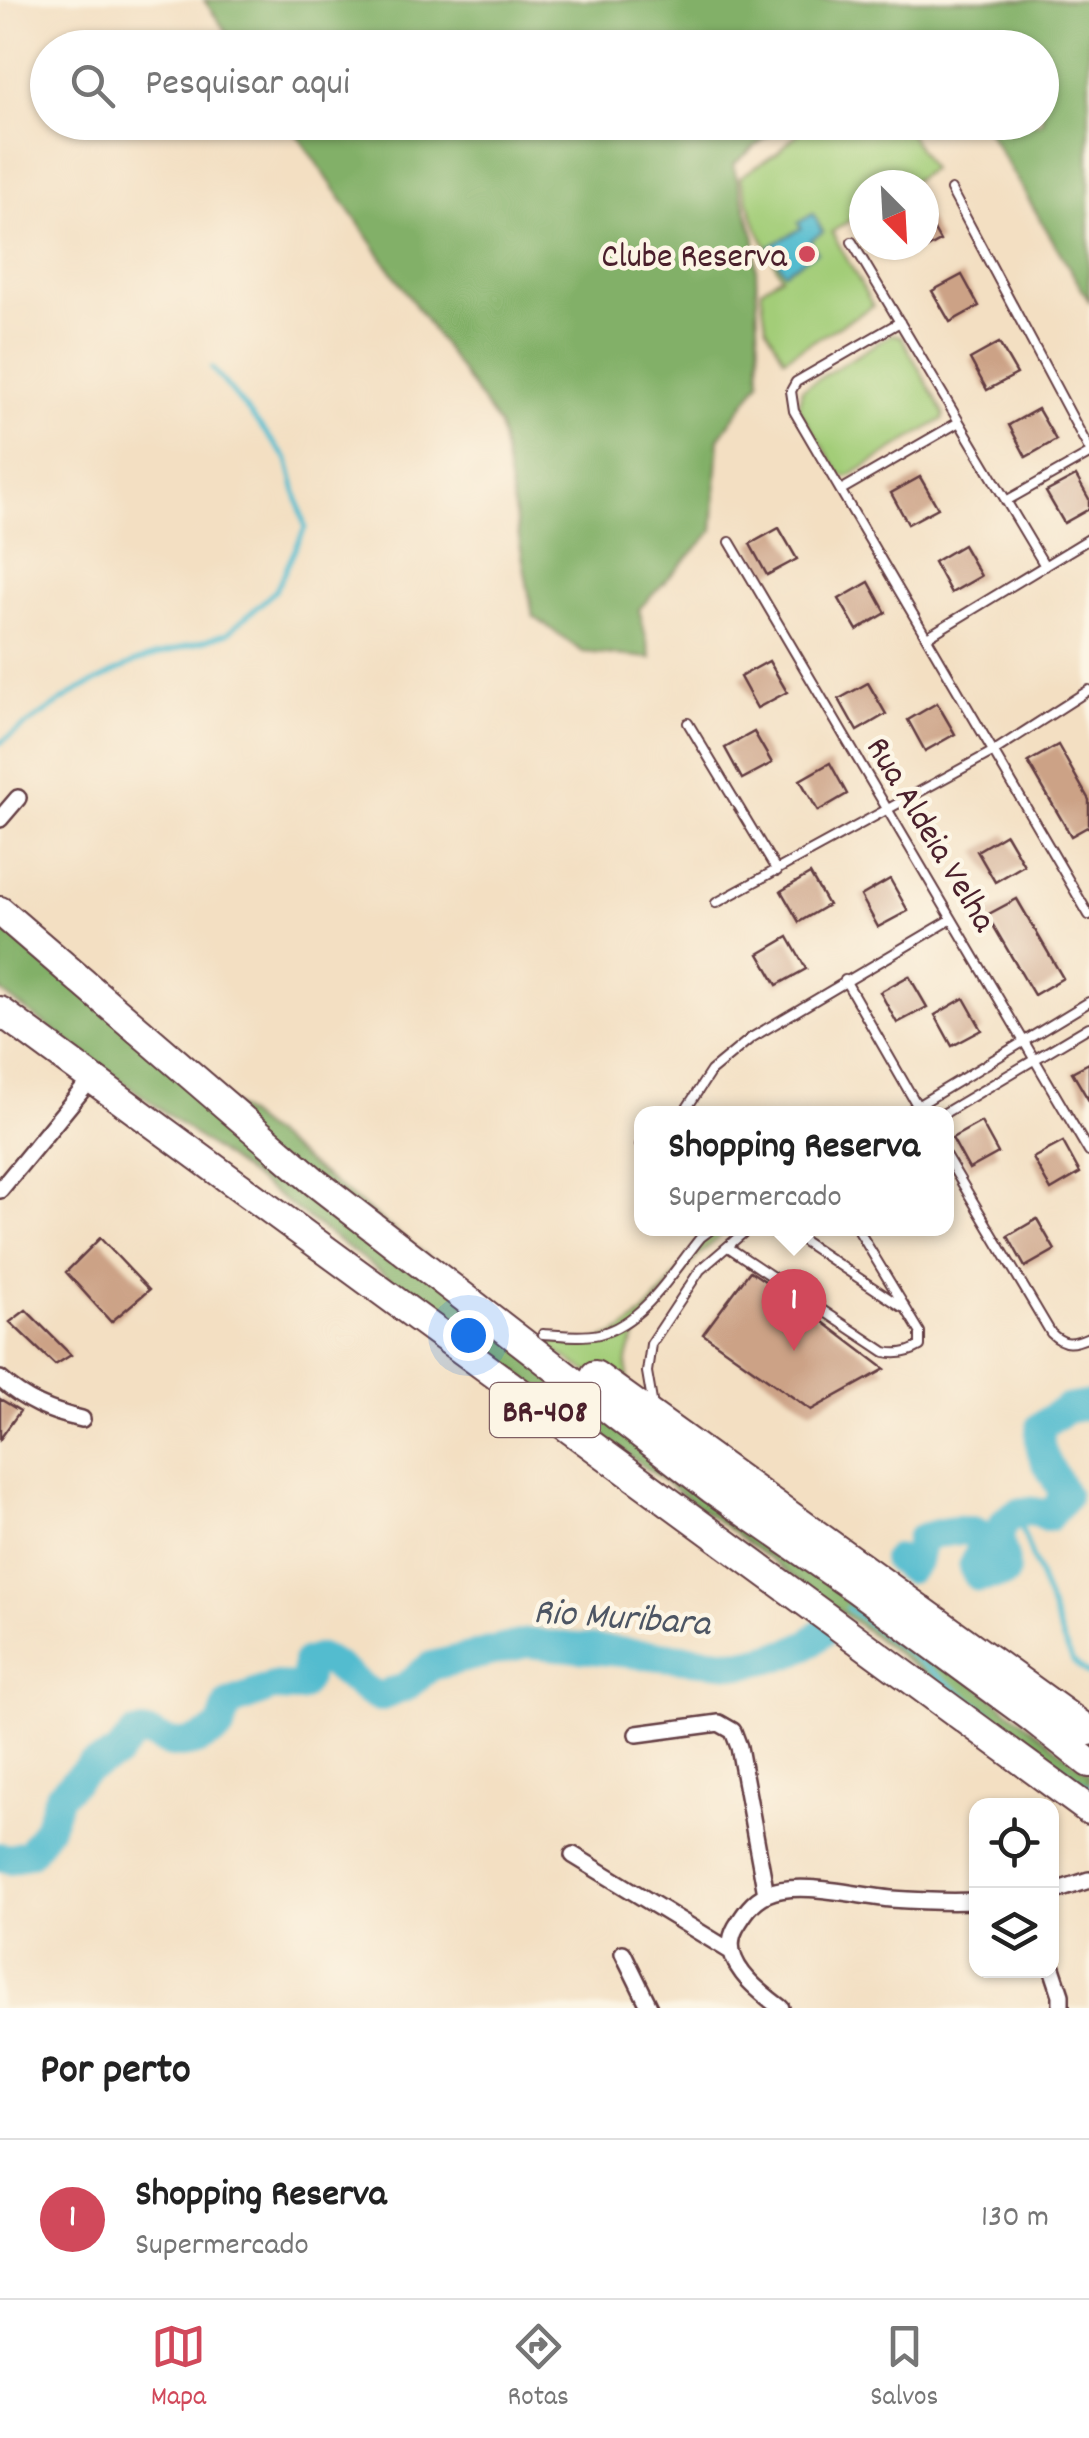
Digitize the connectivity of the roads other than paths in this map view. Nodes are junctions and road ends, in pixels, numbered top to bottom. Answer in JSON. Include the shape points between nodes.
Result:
{"nodes":[{"id":1,"x":951,"y":190,"type":"dead end"},
{"id":2,"x":863,"y":260,"type":"edge"},
{"id":3,"x":900,"y":322,"type":"junction"},
{"id":4,"x":959,"y":422,"type":"junction"},
{"id":5,"x":1089,"y":452,"type":"edge"},
{"id":6,"x":840,"y":490,"type":"junction"},
{"id":7,"x":1006,"y":501,"type":"junction"},
{"id":8,"x":1089,"y":539,"type":"edge"},
{"id":9,"x":730,"y":542,"type":"dead end"},
{"id":10,"x":1045,"y":566,"type":"junction"},
{"id":11,"x":927,"y":637,"type":"junction"},
{"id":12,"x":1089,"y":690,"type":"edge"},
{"id":13,"x":688,"y":723,"type":"dead end"},
{"id":14,"x":994,"y":751,"type":"junction"},
{"id":15,"x":18,"y":798,"type":"dead end"},
{"id":16,"x":887,"y":810,"type":"junction"},
{"id":17,"x":0,"y":819,"type":"edge"},
{"id":18,"x":778,"y":871,"type":"junction"},
{"id":19,"x":716,"y":903,"type":"dead end"},
{"id":20,"x":0,"y":911,"type":"edge"},
{"id":21,"x":1089,"y":915,"type":"edge"},
{"id":22,"x":952,"y":919,"type":"junction"},
{"id":23,"x":845,"y":980,"type":"junction"},
{"id":24,"x":1089,"y":1002,"type":"edge"},
{"id":25,"x":0,"y":1011,"type":"edge"},
{"id":26,"x":1089,"y":1027,"type":"edge"},
{"id":27,"x":1025,"y":1041,"type":"junction"},
{"id":28,"x":1035,"y":1059,"type":"junction"},
{"id":29,"x":92,"y":1078,"type":"junction"},
{"id":30,"x":688,"y":1106,"type":"edge"},
{"id":31,"x":918,"y":1106,"type":"edge"},
{"id":32,"x":925,"y":1106,"type":"edge"},
{"id":33,"x":954,"y":1107,"type":"edge"},
{"id":34,"x":1089,"y":1152,"type":"edge"},
{"id":35,"x":954,"y":1169,"type":"edge"},
{"id":36,"x":315,"y":1182,"type":"junction"},
{"id":37,"x":0,"y":1190,"type":"edge"},
{"id":38,"x":705,"y":1236,"type":"edge"},
{"id":39,"x":740,"y":1236,"type":"edge"},
{"id":40,"x":796,"y":1236,"type":"edge"},
{"id":41,"x":861,"y":1236,"type":"edge"},
{"id":42,"x":728,"y":1246,"type":"junction"},
{"id":43,"x":906,"y":1310,"type":"junction"},
{"id":44,"x":543,"y":1334,"type":"junction"},
{"id":45,"x":1089,"y":1337,"type":"edge"},
{"id":46,"x":0,"y":1379,"type":"edge"},
{"id":47,"x":655,"y":1416,"type":"junction"},
{"id":48,"x":82,"y":1419,"type":"dead end"},
{"id":49,"x":1089,"y":1730,"type":"edge"},
{"id":50,"x":636,"y":1734,"type":"dead end"},
{"id":51,"x":1089,"y":1763,"type":"edge"},
{"id":52,"x":1089,"y":1810,"type":"edge"},
{"id":53,"x":573,"y":1854,"type":"dead end"},
{"id":54,"x":1089,"y":1880,"type":"edge"},
{"id":55,"x":1059,"y":1890,"type":"edge"},
{"id":56,"x":766,"y":1894,"type":"junction"},
{"id":57,"x":969,"y":1901,"type":"edge"},
{"id":58,"x":732,"y":1952,"type":"junction"},
{"id":59,"x":623,"y":1954,"type":"dead end"},
{"id":60,"x":1055,"y":1978,"type":"edge"},
{"id":61,"x":650,"y":2008,"type":"edge"},
{"id":62,"x":781,"y":2008,"type":"edge"},
{"id":63,"x":1061,"y":2008,"type":"edge"}],
"edges":[{"from":1,"to":5,"type":"lane"},
{"from":2,"to":3,"type":"lane"},
{"from":3,"to":4,"type":"lane"},
{"from":3,"to":6,"type":"lane","via":[[791,391],[794,411]]},
{"from":4,"to":6,"type":"lane"},
{"from":4,"to":7,"type":"lane"},
{"from":5,"to":7,"type":"lane"},
{"from":6,"to":11,"type":"lane"},
{"from":7,"to":10,"type":"lane"},
{"from":8,"to":10,"type":"lane"},
{"from":9,"to":16,"type":"lane","name":"Rua Aldeia Velha"},
{"from":10,"to":11,"type":"lane"},
{"from":11,"to":14,"type":"lane"},
{"from":12,"to":14,"type":"lane"},
{"from":13,"to":18,"type":"lane"},
{"from":14,"to":16,"type":"lane"},
{"from":14,"to":21,"type":"lane"},
{"from":15,"to":17,"type":"street"},
{"from":16,"to":18,"type":"lane"},
{"from":16,"to":22,"type":"lane","name":"Rua Aldeia Velha"},
{"from":18,"to":19,"type":"lane"},
{"from":20,"to":36,"type":"highway","number":"BR-408"},
{"from":22,"to":23,"type":"lane"},
{"from":22,"to":27,"type":"lane","name":"Rua Aldeia Velha"},
{"from":23,"to":30,"type":"lane","via":[[738,1049],[711,1072]]},
{"from":23,"to":31,"type":"lane"},
{"from":24,"to":27,"type":"lane"},
{"from":25,"to":29,"type":"highway","number":"BR-408"},
{"from":26,"to":28,"type":"lane"},
{"from":27,"to":28,"type":"lane","name":"Rua Aldeia Velha"},
{"from":27,"to":32,"type":"lane"},
{"from":28,"to":33,"type":"lane"},
{"from":28,"to":34,"type":"lane","name":"Rua Aldeia Velha"},
{"from":29,"to":37,"type":"street"},
{"from":29,"to":52,"type":"highway","number":"BR-408"},
{"from":35,"to":45,"type":"lane","via":[[1051,1333],[1070,1344]]},
{"from":36,"to":44,"type":"highway","via":[[388,1219]]},
{"from":36,"to":51,"type":"highway","number":"BR-408","via":[[712,1488]]},
{"from":38,"to":44,"type":"lane","via":[[619,1327]]},
{"from":39,"to":42,"type":"lane"},
{"from":40,"to":43,"type":"lane"},
{"from":41,"to":43,"type":"lane"},
{"from":42,"to":43,"type":"lane","via":[[886,1352],[920,1346],[920,1332]]},
{"from":42,"to":47,"type":"lane","via":[[700,1270],[651,1344],[646,1372]]},
{"from":44,"to":47,"type":"highway"},
{"from":46,"to":48,"type":"street","via":[[32,1403]]},
{"from":47,"to":49,"type":"highway"},
{"from":50,"to":56,"type":"street","via":[[719,1723],[734,1731]]},
{"from":53,"to":58,"type":"street"},
{"from":54,"to":55,"type":"street"},
{"from":56,"to":57,"type":"street","via":[[788,1888]]},
{"from":56,"to":58,"type":"street","via":[[748,1907],[732,1934]]},
{"from":58,"to":62,"type":"street","via":[[739,1969]]},
{"from":59,"to":61,"type":"street"},
{"from":60,"to":63,"type":"street"}]}
